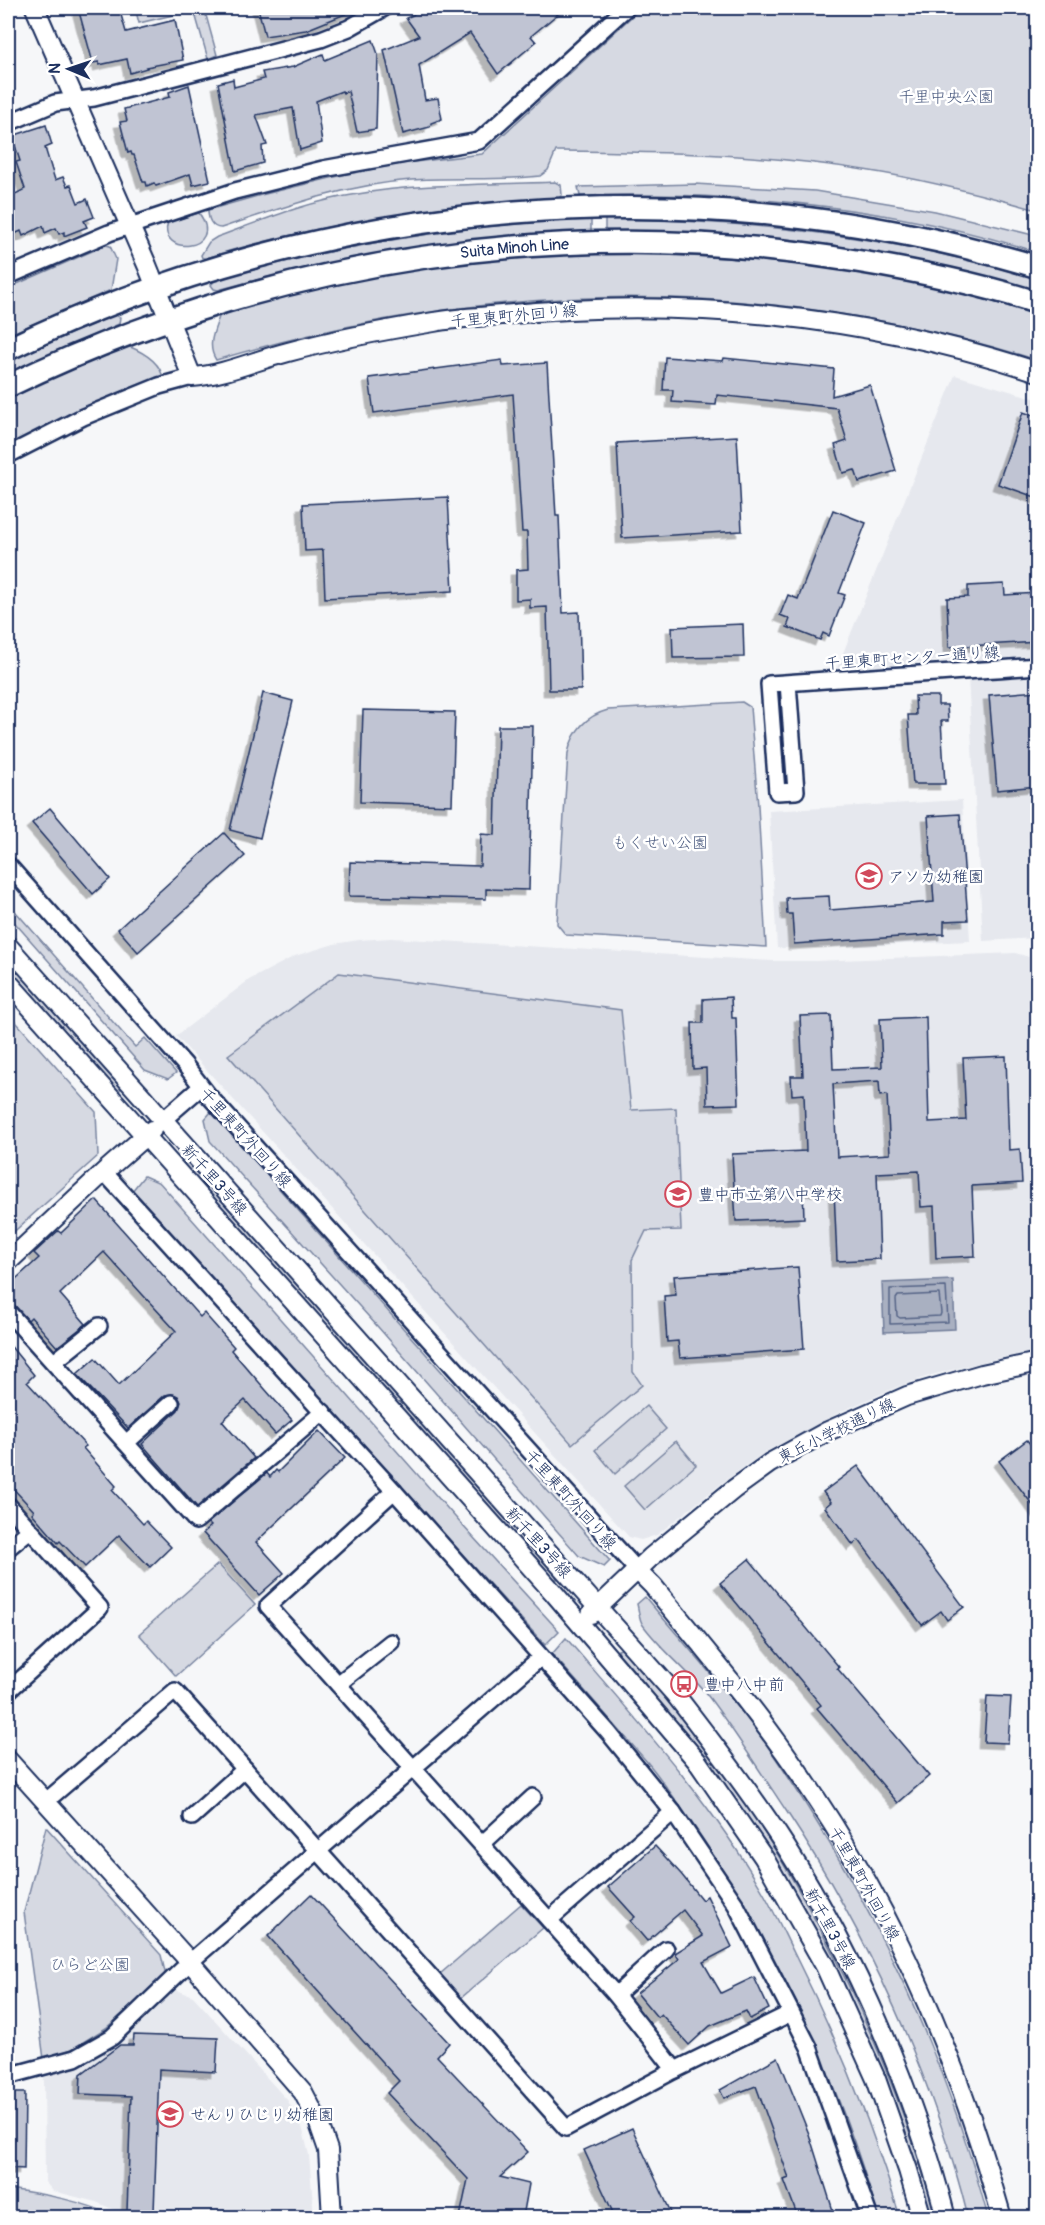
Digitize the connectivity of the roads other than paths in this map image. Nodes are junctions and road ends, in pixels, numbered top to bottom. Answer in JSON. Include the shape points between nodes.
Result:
{"nodes":[{"id":1,"x":34,"y":8,"type":"edge"},
{"id":2,"x":384,"y":8,"type":"edge"},
{"id":3,"x":626,"y":8,"type":"edge"},
{"id":4,"x":75,"y":100,"type":"junction"},
{"id":5,"x":8,"y":123,"type":"edge"},
{"id":6,"x":129,"y":227,"type":"junction"},
{"id":7,"x":1038,"y":267,"type":"edge"},
{"id":8,"x":8,"y":276,"type":"edge"},
{"id":9,"x":156,"y":287,"type":"junction"},
{"id":10,"x":1038,"y":303,"type":"edge"},
{"id":11,"x":169,"y":319,"type":"junction"},
{"id":12,"x":8,"y":349,"type":"edge"},
{"id":13,"x":1038,"y":372,"type":"edge"},
{"id":14,"x":192,"y":377,"type":"junction"},
{"id":15,"x":8,"y":387,"type":"edge"},
{"id":16,"x":8,"y":455,"type":"edge"},
{"id":17,"x":1038,"y":666,"type":"edge"},
{"id":18,"x":788,"y":683,"type":"junction"},
{"id":19,"x":793,"y":744,"type":"junction"},
{"id":20,"x":774,"y":745,"type":"junction"},
{"id":21,"x":8,"y":865,"type":"edge"},
{"id":22,"x":8,"y":946,"type":"edge"},
{"id":23,"x":8,"y":982,"type":"edge"},
{"id":24,"x":201,"y":1087,"type":"junction"},
{"id":25,"x":163,"y":1120,"type":"junction"},
{"id":26,"x":144,"y":1136,"type":"junction"},
{"id":27,"x":104,"y":1172,"type":"junction"},
{"id":28,"x":8,"y":1262,"type":"edge"},
{"id":29,"x":8,"y":1312,"type":"edge"},
{"id":30,"x":99,"y":1326,"type":"dead end"},
{"id":31,"x":54,"y":1362,"type":"junction"},
{"id":32,"x":1038,"y":1362,"type":"edge"},
{"id":33,"x":171,"y":1403,"type":"dead end"},
{"id":34,"x":323,"y":1412,"type":"junction"},
{"id":35,"x":126,"y":1443,"type":"junction"},
{"id":36,"x":394,"y":1491,"type":"junction"},
{"id":37,"x":8,"y":1505,"type":"edge"},
{"id":38,"x":30,"y":1530,"type":"junction"},
{"id":39,"x":8,"y":1548,"type":"edge"},
{"id":40,"x":636,"y":1570,"type":"junction"},
{"id":41,"x":598,"y":1607,"type":"junction"},
{"id":42,"x":580,"y":1623,"type":"junction"},
{"id":43,"x":391,"y":1642,"type":"dead end"},
{"id":44,"x":540,"y":1658,"type":"junction"},
{"id":45,"x":338,"y":1684,"type":"junction"},
{"id":46,"x":8,"y":1690,"type":"edge"},
{"id":47,"x":8,"y":1760,"type":"edge"},
{"id":48,"x":414,"y":1768,"type":"junction"},
{"id":49,"x":245,"y":1769,"type":"junction"},
{"id":50,"x":533,"y":1797,"type":"dead end"},
{"id":51,"x":45,"y":1802,"type":"junction"},
{"id":52,"x":673,"y":1812,"type":"junction"},
{"id":53,"x":192,"y":1817,"type":"dead end"},
{"id":54,"x":482,"y":1844,"type":"junction"},
{"id":55,"x":317,"y":1852,"type":"junction"},
{"id":56,"x":549,"y":1920,"type":"junction"},
{"id":57,"x":666,"y":1949,"type":"dead end"},
{"id":58,"x":190,"y":1962,"type":"junction"},
{"id":59,"x":616,"y":1995,"type":"junction"},
{"id":60,"x":791,"y":2013,"type":"junction"},
{"id":61,"x":675,"y":2070,"type":"junction"},
{"id":62,"x":8,"y":2076,"type":"edge"},
{"id":63,"x":332,"y":2217,"type":"edge"},
{"id":64,"x":870,"y":2217,"type":"edge"},
{"id":65,"x":922,"y":2217,"type":"edge"},
{"id":66,"x":946,"y":2217,"type":"edge"},
{"id":67,"x":1002,"y":2217,"type":"edge"}],
"edges":[{"from":1,"to":4,"type":"street"},
{"from":2,"to":4,"type":"street","via":[[321,39]]},
{"from":3,"to":6,"type":"street","via":[[479,141],[306,173]]},
{"from":4,"to":5,"type":"street","via":[[55,103]]},
{"from":4,"to":6,"type":"street"},
{"from":6,"to":8,"type":"street"},
{"from":6,"to":9,"type":"street"},
{"from":7,"to":9,"type":"main road","via":[[913,236],[817,220],[731,211],[603,207],[491,214],[375,230],[262,255]]},
{"from":9,"to":11,"type":"street"},
{"from":9,"to":12,"type":"main road","via":[[79,316]]},
{"from":10,"to":11,"type":"main road","name":"Suita Minoh Line","via":[[908,270],[795,251],[680,242],[597,242],[496,248],[365,267],[269,288]]},
{"from":11,"to":14,"type":"street"},
{"from":11,"to":15,"type":"main road","name":"Suita Minoh Line"},
{"from":13,"to":14,"type":"street","name":"千里東町外回り線","via":[[901,335],[785,317],[710,310],[590,309],[419,325],[336,340]]},
{"from":14,"to":16,"type":"street","name":"千里東町外回り線","via":[[83,417]]},
{"from":17,"to":18,"type":"street","name":"千里東町センター通り線"},
{"from":18,"to":19,"type":"street","name":"千里東町センター通り線"},
{"from":18,"to":20,"type":"street","name":"千里東町センター通り線","via":[[769,684]]},
{"from":19,"to":20,"type":"street"},
{"from":19,"to":20,"type":"street","name":"千里東町センター通り線","via":[[796,790],[777,792]]},
{"from":21,"to":24,"type":"street","name":"千里東町外回り線"},
{"from":22,"to":25,"type":"street","name":"新千里3号線"},
{"from":23,"to":26,"type":"street","name":"新千里3号線"},
{"from":24,"to":25,"type":"street"},
{"from":24,"to":40,"type":"street","name":"千里東町外回り線"},
{"from":25,"to":26,"type":"street"},
{"from":25,"to":41,"type":"street","name":"新千里3号線"},
{"from":26,"to":27,"type":"street"},
{"from":26,"to":42,"type":"street","name":"新千里3号線"},
{"from":27,"to":28,"type":"street"},
{"from":27,"to":34,"type":"street"},
{"from":29,"to":31,"type":"street"},
{"from":30,"to":31,"type":"street"},
{"from":31,"to":35,"type":"street"},
{"from":32,"to":40,"type":"street","name":"東丘小学校通り線","via":[[907,1396],[828,1431],[770,1463],[734,1489]]},
{"from":33,"to":35,"type":"street"},
{"from":34,"to":35,"type":"street","via":[[196,1521]]},
{"from":34,"to":36,"type":"street"},
{"from":36,"to":44,"type":"street"},
{"from":36,"to":45,"type":"street","via":[[268,1606]]},
{"from":37,"to":38,"type":"street"},
{"from":38,"to":39,"type":"street"},
{"from":38,"to":46,"type":"street","via":[[100,1608]]},
{"from":40,"to":41,"type":"street","name":"東丘小学校通り線"},
{"from":40,"to":67,"type":"street","name":"千里東町外回り線","via":[[741,1692],[814,1794],[852,1856],[918,1983],[956,2073]]},
{"from":41,"to":42,"type":"street","name":"東丘小学校通り線"},
{"from":41,"to":66,"type":"street","name":"新千里3号線","via":[[674,1693],[739,1778],[829,1921],[895,2066]]},
{"from":42,"to":65,"type":"street","name":"新千里3号線","via":[[697,1761],[764,1858],[808,1933],[876,2079]]},
{"from":43,"to":45,"type":"street"},
{"from":44,"to":48,"type":"street"},
{"from":44,"to":52,"type":"street","via":[[608,1732]]},
{"from":45,"to":48,"type":"street"},
{"from":47,"to":51,"type":"street"},
{"from":48,"to":54,"type":"street"},
{"from":48,"to":55,"type":"street"},
{"from":49,"to":51,"type":"street","via":[[175,1691]]},
{"from":49,"to":53,"type":"street"},
{"from":49,"to":55,"type":"street"},
{"from":50,"to":54,"type":"street"},
{"from":51,"to":58,"type":"street"},
{"from":52,"to":56,"type":"street"},
{"from":52,"to":60,"type":"street","via":[[736,1905]]},
{"from":54,"to":56,"type":"street"},
{"from":55,"to":58,"type":"street"},
{"from":55,"to":61,"type":"street","via":[[566,2128]]},
{"from":56,"to":59,"type":"street"},
{"from":57,"to":59,"type":"street"},
{"from":58,"to":62,"type":"street","via":[[112,2037],[75,2058]]},
{"from":58,"to":63,"type":"street","via":[[303,2092],[328,2150]]},
{"from":59,"to":61,"type":"street"},
{"from":60,"to":61,"type":"street"},
{"from":60,"to":64,"type":"street","via":[[809,2047]]}]}
